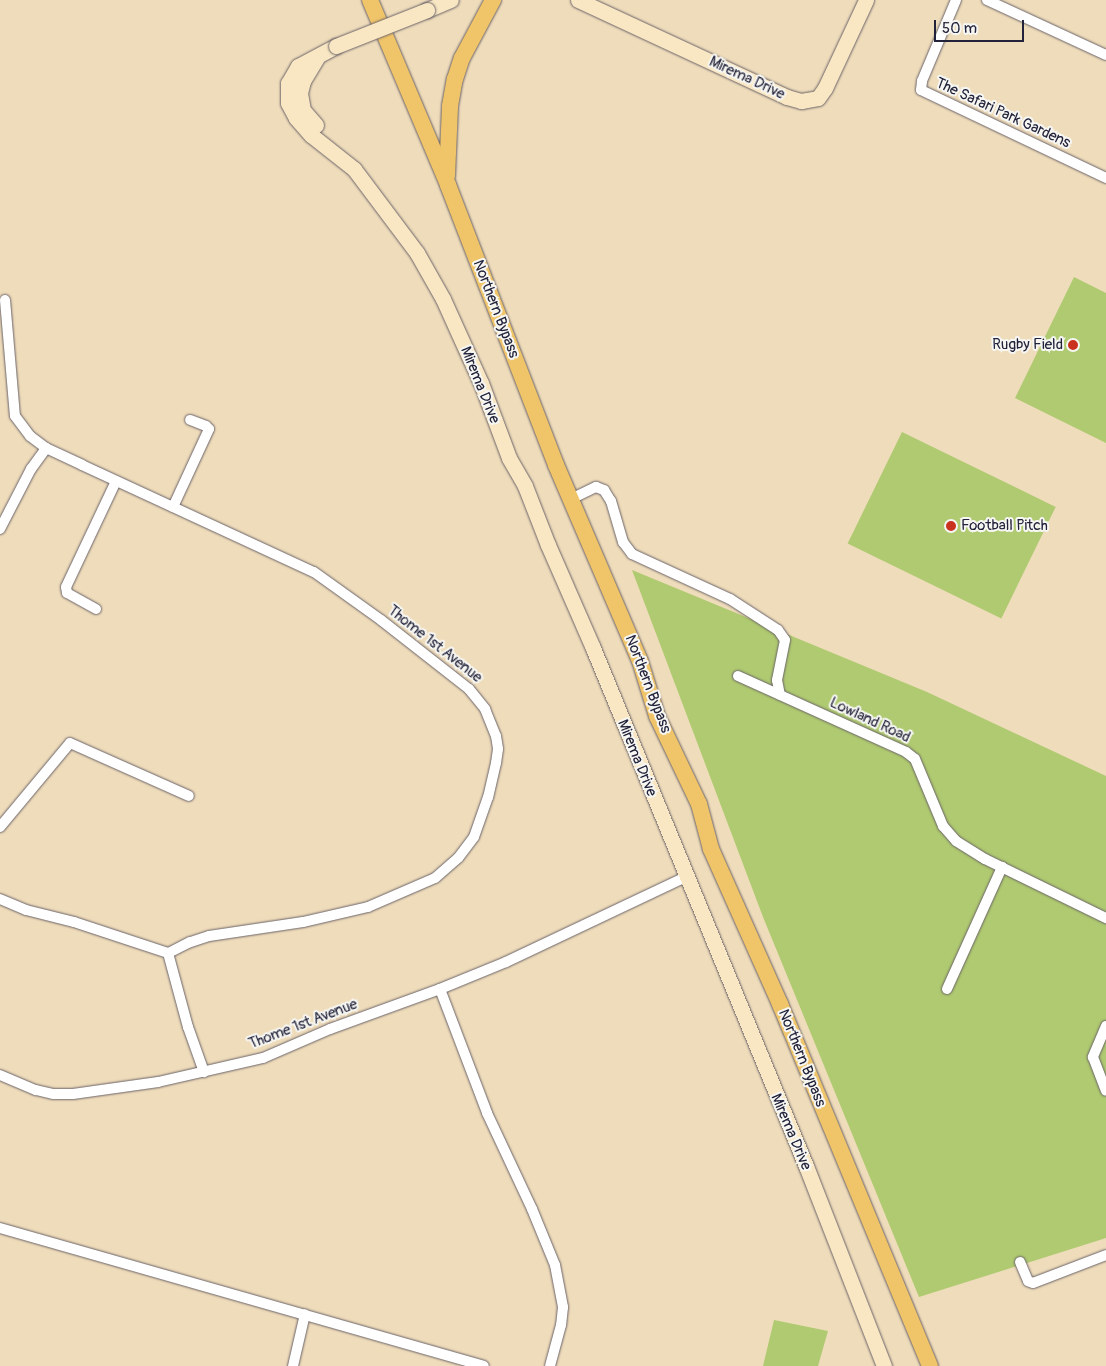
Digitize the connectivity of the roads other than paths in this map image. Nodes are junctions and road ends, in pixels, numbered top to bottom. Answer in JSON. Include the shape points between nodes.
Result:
{"nodes":[{"id":1,"x":370,"y":0,"type":"edge"},
{"id":2,"x":451,"y":0,"type":"edge"},
{"id":3,"x":493,"y":0,"type":"edge"},
{"id":4,"x":578,"y":0,"type":"edge"},
{"id":5,"x":866,"y":0,"type":"edge"},
{"id":6,"x":956,"y":0,"type":"edge"},
{"id":7,"x":987,"y":0,"type":"edge"},
{"id":8,"x":1106,"y":55,"type":"edge"},
{"id":9,"x":1106,"y":178,"type":"edge"},
{"id":10,"x":448,"y":185,"type":"junction"},
{"id":11,"x":5,"y":300,"type":"dead end"},
{"id":12,"x":190,"y":420,"type":"dead end"},
{"id":13,"x":46,"y":448,"type":"junction"},
{"id":14,"x":116,"y":481,"type":"junction"},
{"id":15,"x":571,"y":499,"type":"junction"},
{"id":16,"x":173,"y":507,"type":"junction"},
{"id":17,"x":0,"y":529,"type":"edge"},
{"id":18,"x":96,"y":609,"type":"dead end"},
{"id":19,"x":738,"y":676,"type":"dead end"},
{"id":20,"x":780,"y":695,"type":"junction"},
{"id":21,"x":189,"y":796,"type":"dead end"},
{"id":22,"x":0,"y":827,"type":"edge"},
{"id":23,"x":1002,"y":868,"type":"junction"},
{"id":24,"x":686,"y":877,"type":"junction"},
{"id":25,"x":0,"y":899,"type":"edge"},
{"id":26,"x":1106,"y":918,"type":"edge"},
{"id":27,"x":168,"y":953,"type":"junction"},
{"id":28,"x":440,"y":989,"type":"junction"},
{"id":29,"x":947,"y":989,"type":"dead end"},
{"id":30,"x":1106,"y":1026,"type":"edge"},
{"id":31,"x":204,"y":1072,"type":"junction"},
{"id":32,"x":0,"y":1075,"type":"edge"},
{"id":33,"x":1106,"y":1091,"type":"edge"},
{"id":34,"x":0,"y":1228,"type":"edge"},
{"id":35,"x":1106,"y":1255,"type":"edge"},
{"id":36,"x":1020,"y":1262,"type":"dead end"},
{"id":37,"x":305,"y":1314,"type":"junction"},
{"id":38,"x":293,"y":1366,"type":"edge"},
{"id":39,"x":484,"y":1366,"type":"edge"},
{"id":40,"x":550,"y":1366,"type":"edge"},
{"id":41,"x":884,"y":1366,"type":"edge"},
{"id":42,"x":930,"y":1366,"type":"edge"}],
"edges":[{"from":1,"to":10,"type":"main road","name":"Northern Bypass"},
{"from":2,"to":24,"type":"street","name":"Mirema Drive","bridge":true,"via":[[318,56],[301,87],[303,110],[355,166],[354,169],[413,246],[443,299],[481,383],[509,458],[525,486]]},
{"from":3,"to":10,"type":"main road","via":[[462,58],[455,79],[447,145]]},
{"from":4,"to":5,"type":"street","name":"Mirema Drive","via":[[801,101],[818,98],[825,88]]},
{"from":6,"to":9,"type":"street","name":"The Safari Park Gardens","via":[[921,90]]},
{"from":7,"to":8,"type":"street"},
{"from":10,"to":15,"type":"main road","name":"Northern Bypass"},
{"from":11,"to":13,"type":"street","name":"Thome 1st Avenue","via":[[15,416],[30,436]]},
{"from":12,"to":16,"type":"street","via":[[209,429]]},
{"from":13,"to":14,"type":"street","name":"Thome 1st Avenue"},
{"from":13,"to":17,"type":"street","via":[[30,469]]},
{"from":14,"to":16,"type":"street","name":"Thome 1st Avenue"},
{"from":14,"to":18,"type":"street","via":[[66,587],[67,593]]},
{"from":15,"to":20,"type":"street","via":[[596,488],[604,490],[623,542],[632,554],[730,599],[778,630],[785,640],[777,680]]},
{"from":15,"to":42,"type":"main road","name":"Northern Bypass","via":[[640,661],[656,716],[699,804],[711,849],[780,1004]]},
{"from":16,"to":27,"type":"street","name":"Thome 1st Avenue","via":[[314,572],[358,603],[478,698],[492,722],[498,749],[488,797],[474,837],[458,858],[435,878],[368,907],[303,922],[209,936]]},
{"from":19,"to":20,"type":"street","name":"Lowland Road"},
{"from":20,"to":23,"type":"street","name":"Lowland Road","via":[[906,752],[915,760],[947,832],[975,854]]},
{"from":21,"to":22,"type":"street","via":[[70,743]]},
{"from":23,"to":26,"type":"street","name":"Lowland Road"},
{"from":23,"to":29,"type":"street"},
{"from":24,"to":28,"type":"street","name":"Thome 1st Avenue","via":[[506,962]]},
{"from":24,"to":41,"type":"street","name":"Mirema Drive","via":[[806,1166]]},
{"from":25,"to":27,"type":"street","via":[[26,910]]},
{"from":27,"to":31,"type":"street"},
{"from":28,"to":31,"type":"street","name":"Thome 1st Avenue","via":[[330,1029],[263,1058]]},
{"from":28,"to":40,"type":"street","via":[[487,1113],[555,1265],[563,1308]]},
{"from":30,"to":33,"type":"street","via":[[1093,1057]]},
{"from":31,"to":32,"type":"street","name":"Thome 1st Avenue","via":[[103,1091],[54,1094]]},
{"from":34,"to":37,"type":"street"},
{"from":35,"to":36,"type":"street","via":[[1033,1283],[1028,1281]]},
{"from":37,"to":38,"type":"street"},
{"from":37,"to":39,"type":"street"}]}
